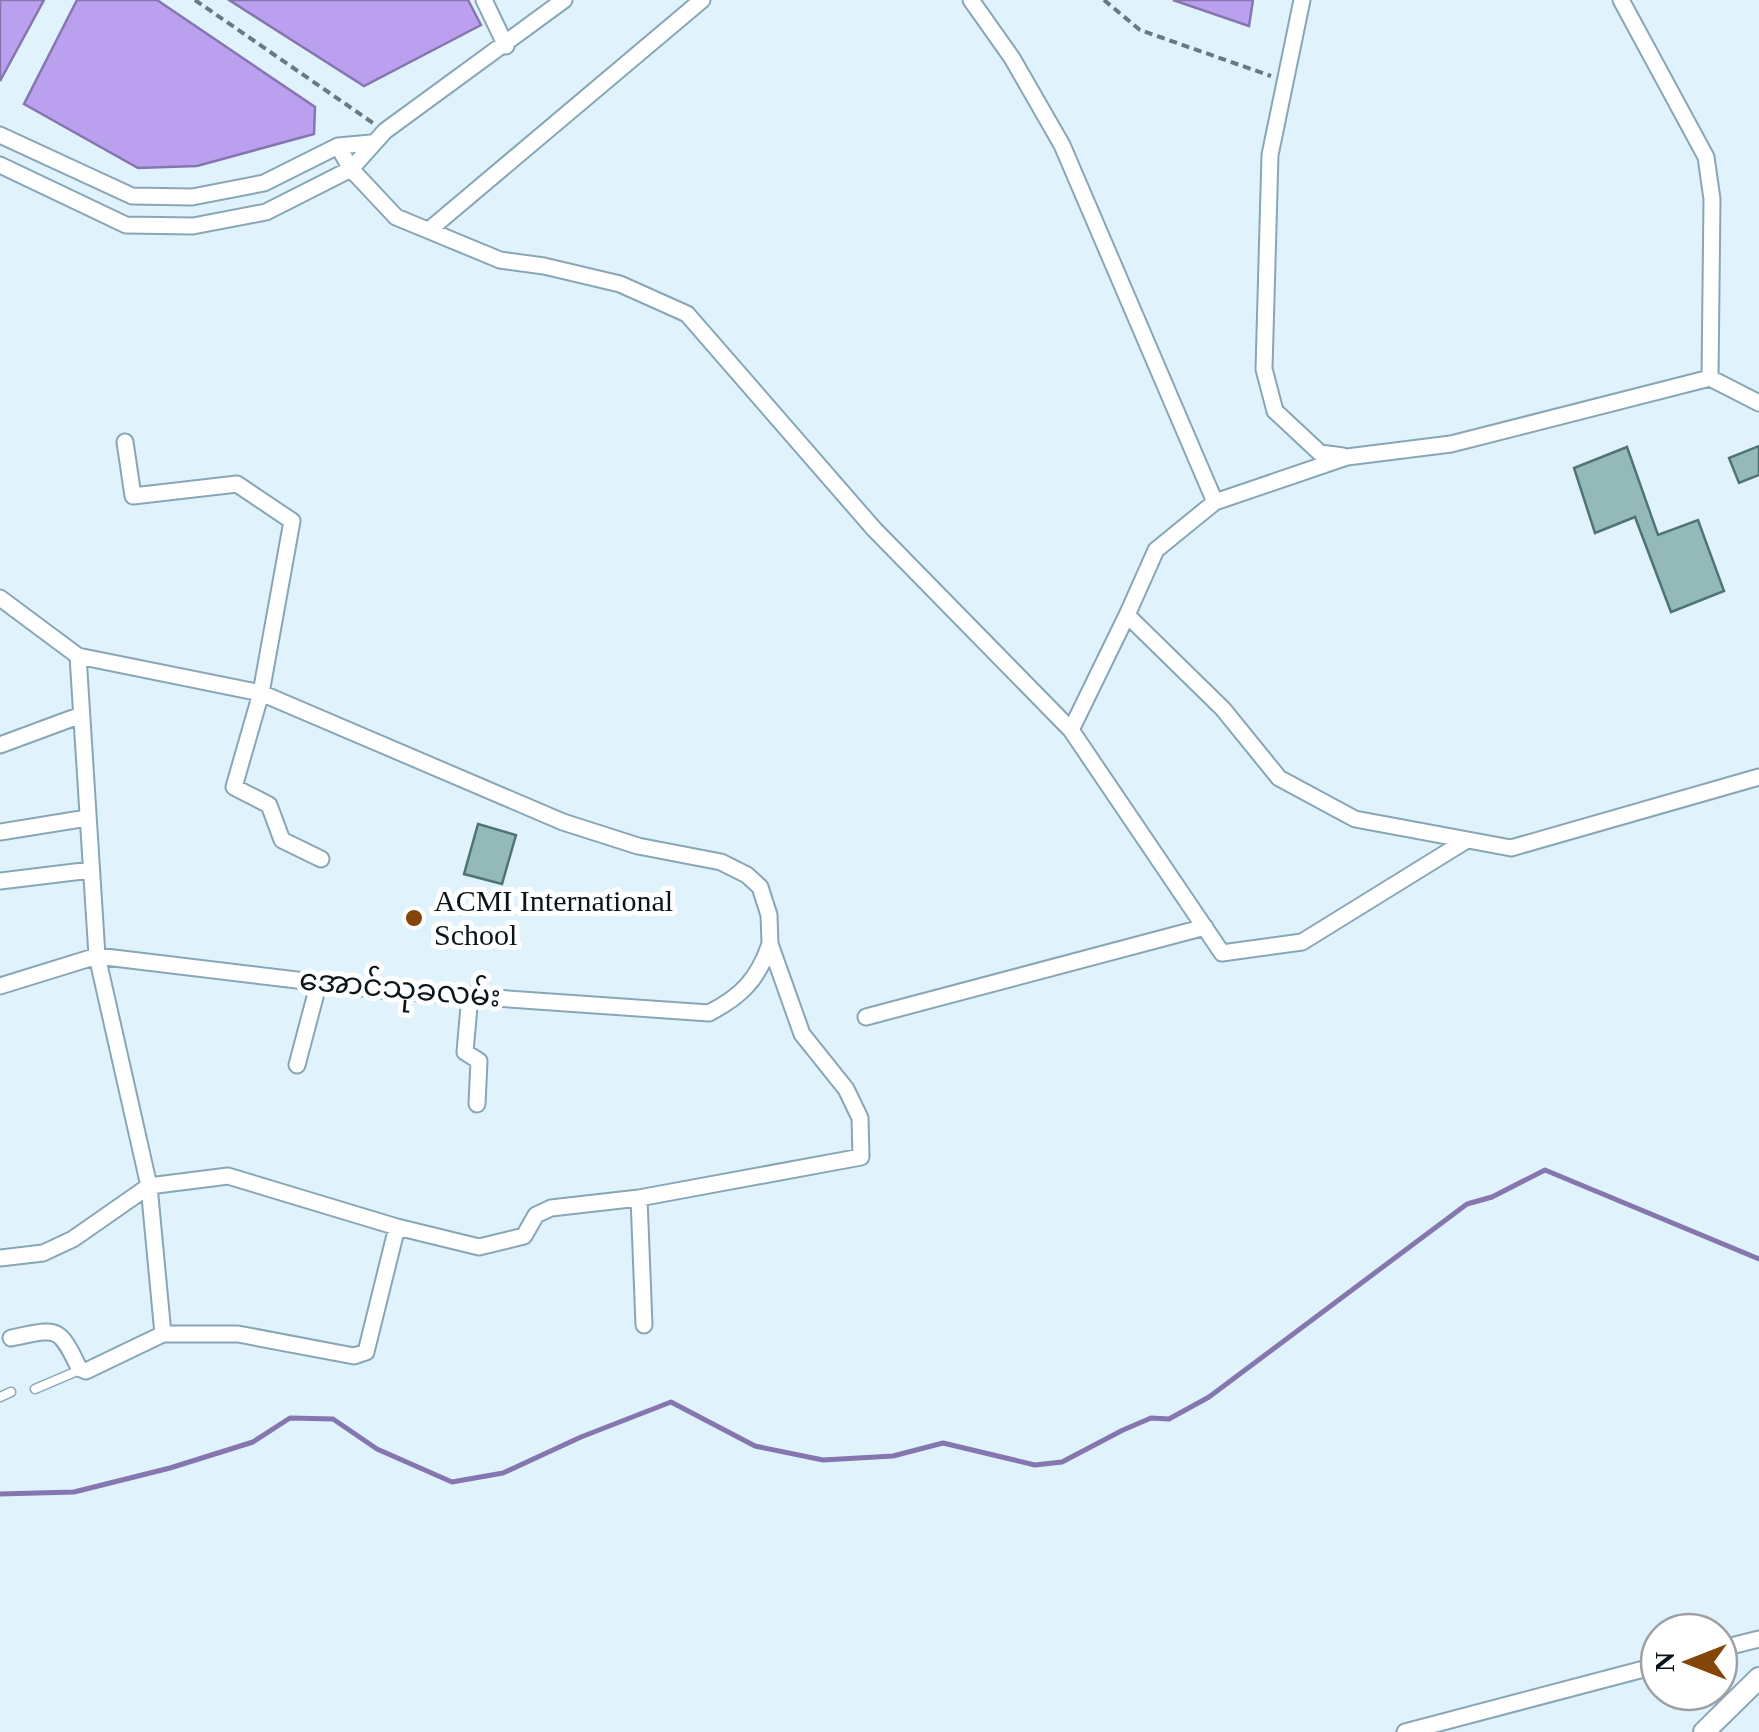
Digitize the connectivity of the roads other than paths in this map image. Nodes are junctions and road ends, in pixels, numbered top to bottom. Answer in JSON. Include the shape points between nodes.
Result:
{"nodes":[{"id":1,"x":484,"y":0,"type":"edge"},
{"id":2,"x":564,"y":0,"type":"edge"},
{"id":3,"x":702,"y":0,"type":"edge"},
{"id":4,"x":971,"y":0,"type":"edge"},
{"id":5,"x":1302,"y":0,"type":"edge"},
{"id":6,"x":1621,"y":0,"type":"edge"},
{"id":7,"x":506,"y":46,"type":"junction"},
{"id":8,"x":0,"y":135,"type":"edge"},
{"id":9,"x":370,"y":143,"type":"junction"},
{"id":10,"x":338,"y":146,"type":"junction"},
{"id":11,"x":0,"y":165,"type":"edge"},
{"id":12,"x":351,"y":169,"type":"junction"},
{"id":13,"x":429,"y":230,"type":"junction"},
{"id":14,"x":1710,"y":378,"type":"junction"},
{"id":15,"x":1759,"y":403,"type":"edge"},
{"id":16,"x":124,"y":442,"type":"dead end"},
{"id":17,"x":1347,"y":457,"type":"junction"},
{"id":18,"x":1215,"y":502,"type":"junction"},
{"id":19,"x":0,"y":598,"type":"edge"},
{"id":20,"x":1127,"y":615,"type":"junction"},
{"id":21,"x":78,"y":656,"type":"junction"},
{"id":22,"x":261,"y":693,"type":"junction"},
{"id":23,"x":81,"y":715,"type":"junction"},
{"id":24,"x":1071,"y":730,"type":"junction"},
{"id":25,"x":0,"y":744,"type":"edge"},
{"id":26,"x":1759,"y":777,"type":"edge"},
{"id":27,"x":88,"y":818,"type":"junction"},
{"id":28,"x":0,"y":832,"type":"edge"},
{"id":29,"x":1467,"y":840,"type":"junction"},
{"id":30,"x":321,"y":858,"type":"dead end"},
{"id":31,"x":91,"y":870,"type":"junction"},
{"id":32,"x":0,"y":881,"type":"edge"},
{"id":33,"x":1205,"y":927,"type":"junction"},
{"id":34,"x":770,"y":944,"type":"junction"},
{"id":35,"x":96,"y":956,"type":"junction"},
{"id":36,"x":320,"y":982,"type":"junction"},
{"id":37,"x":0,"y":986,"type":"edge"},
{"id":38,"x":470,"y":995,"type":"junction"},
{"id":39,"x":866,"y":1018,"type":"dead end"},
{"id":40,"x":297,"y":1065,"type":"dead end"},
{"id":41,"x":477,"y":1104,"type":"dead end"},
{"id":42,"x":149,"y":1186,"type":"junction"},
{"id":43,"x":639,"y":1198,"type":"junction"},
{"id":44,"x":398,"y":1227,"type":"junction"},
{"id":45,"x":0,"y":1258,"type":"edge"},
{"id":46,"x":644,"y":1325,"type":"dead end"},
{"id":47,"x":163,"y":1334,"type":"junction"},
{"id":48,"x":11,"y":1338,"type":"dead end"},
{"id":49,"x":82,"y":1369,"type":"junction"},
{"id":50,"x":34,"y":1389,"type":"dead end"},
{"id":51,"x":11,"y":1392,"type":"dead end"},
{"id":52,"x":0,"y":1398,"type":"edge"},
{"id":53,"x":1639,"y":1670,"type":"edge"},
{"id":54,"x":1759,"y":1678,"type":"edge"},
{"id":55,"x":1404,"y":1732,"type":"edge"},
{"id":56,"x":1704,"y":1732,"type":"edge"}],
"edges":[{"from":1,"to":7,"type":"street"},
{"from":2,"to":7,"type":"street"},
{"from":3,"to":13,"type":"street"},
{"from":4,"to":18,"type":"street","via":[[1062,146]]},
{"from":5,"to":17,"type":"street","via":[[1270,155],[1267,390],[1275,411],[1320,453]]},
{"from":6,"to":14,"type":"street","via":[[1706,157],[1712,199]]},
{"from":7,"to":9,"type":"street"},
{"from":8,"to":10,"type":"street","via":[[132,196],[192,197],[264,183]]},
{"from":9,"to":10,"type":"street"},
{"from":9,"to":12,"type":"street"},
{"from":10,"to":12,"type":"street"},
{"from":11,"to":12,"type":"street","via":[[126,224],[193,226],[266,212]]},
{"from":12,"to":13,"type":"street","via":[[396,217]]},
{"from":13,"to":24,"type":"street","via":[[500,260],[620,284],[687,314],[862,516]]},
{"from":14,"to":15,"type":"street"},
{"from":14,"to":17,"type":"street","via":[[1451,444]]},
{"from":16,"to":22,"type":"street","via":[[133,496],[237,484],[292,521]]},
{"from":17,"to":18,"type":"street"},
{"from":18,"to":20,"type":"street","via":[[1156,550]]},
{"from":19,"to":21,"type":"street"},
{"from":20,"to":24,"type":"street"},
{"from":20,"to":29,"type":"street","via":[[1224,709],[1279,778],[1354,818]]},
{"from":21,"to":22,"type":"street"},
{"from":21,"to":23,"type":"street"},
{"from":22,"to":30,"type":"street","via":[[234,787],[269,805],[282,840]]},
{"from":22,"to":34,"type":"street","via":[[563,822],[721,862],[760,887]]},
{"from":23,"to":25,"type":"street"},
{"from":23,"to":27,"type":"street"},
{"from":24,"to":33,"type":"street"},
{"from":26,"to":29,"type":"street","via":[[1510,848]]},
{"from":27,"to":28,"type":"street"},
{"from":27,"to":31,"type":"street"},
{"from":29,"to":33,"type":"street","via":[[1302,942],[1222,953]]},
{"from":31,"to":32,"type":"street"},
{"from":31,"to":35,"type":"street"},
{"from":33,"to":39,"type":"street"},
{"from":34,"to":38,"type":"street","name":"အောင်သုခလမ်း","via":[[760,974],[735,1000],[710,1013]]},
{"from":34,"to":43,"type":"street","via":[[802,1034],[860,1118],[861,1157]]},
{"from":35,"to":36,"type":"street","name":"အောင်သုခလမ်း"},
{"from":35,"to":37,"type":"street","name":"အောင်သုခလမ်း"},
{"from":35,"to":42,"type":"street"},
{"from":36,"to":38,"type":"street","name":"အောင်သုခလမ်း"},
{"from":36,"to":40,"type":"street"},
{"from":38,"to":41,"type":"street","via":[[465,1052],[479,1061]]},
{"from":42,"to":44,"type":"street","via":[[228,1176]]},
{"from":42,"to":45,"type":"street","via":[[43,1253]]},
{"from":42,"to":47,"type":"street"},
{"from":43,"to":44,"type":"street","via":[[551,1208],[536,1215],[524,1236],[501,1245],[479,1247]]},
{"from":43,"to":46,"type":"street"},
{"from":44,"to":47,"type":"street","via":[[366,1352],[354,1356],[238,1334]]},
{"from":47,"to":49,"type":"street"},
{"from":48,"to":49,"type":"street","via":[[54,1330]]},
{"from":49,"to":50,"type":"lane"},
{"from":51,"to":52,"type":"lane"},
{"from":53,"to":55,"type":"street"},
{"from":54,"to":56,"type":"main road"}]}
